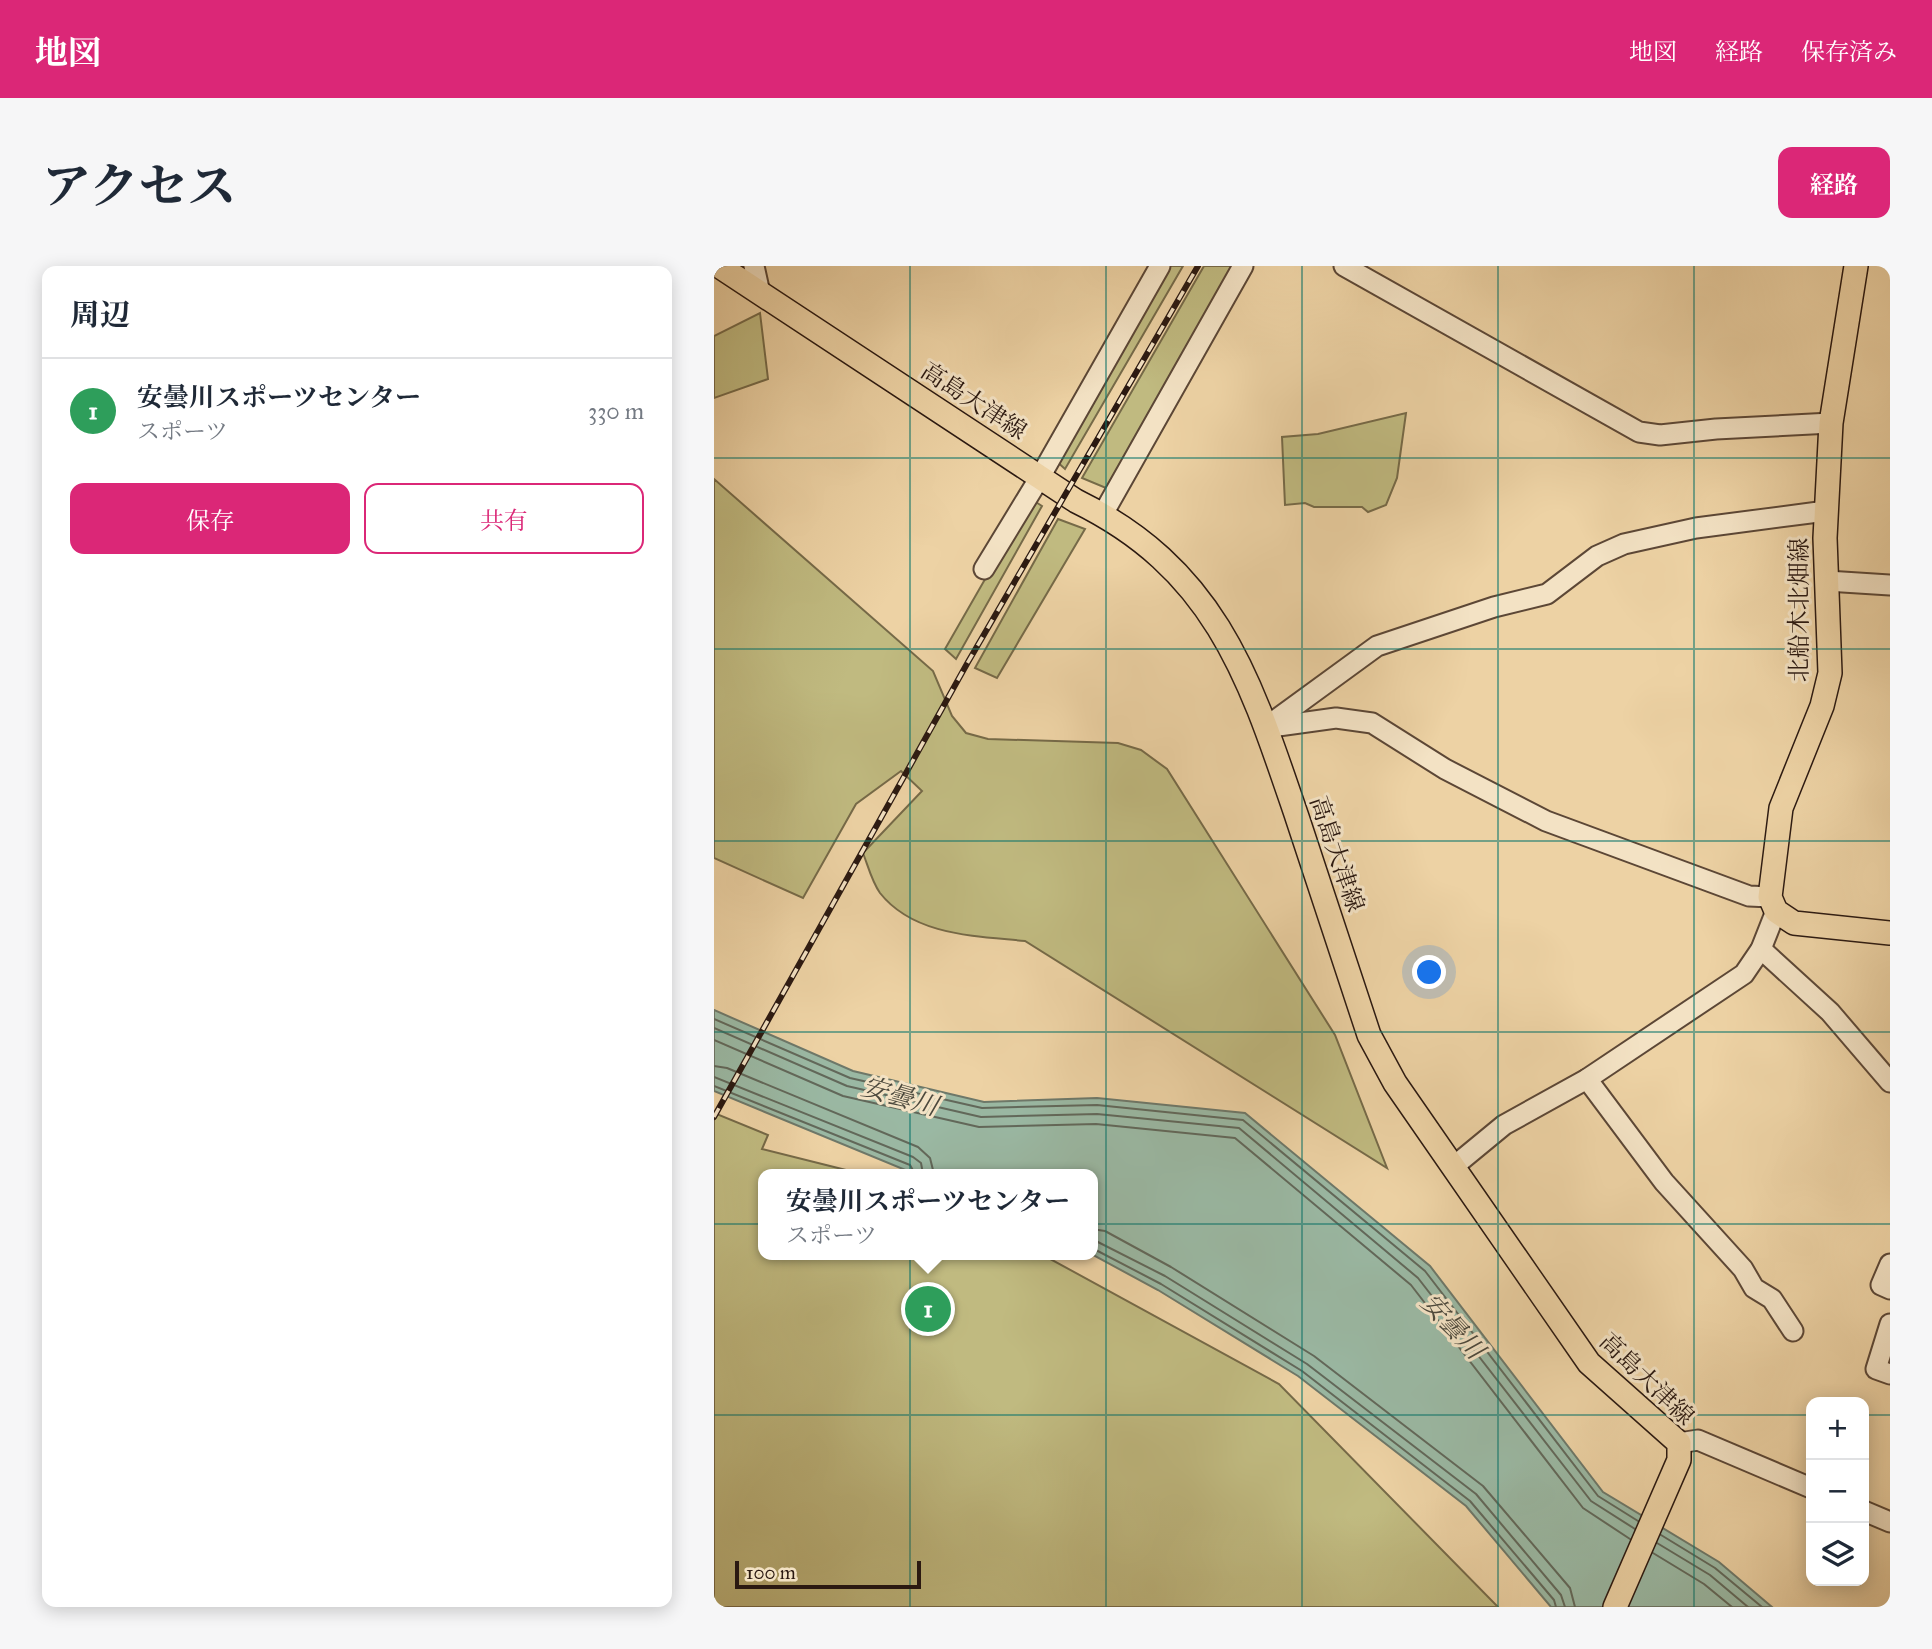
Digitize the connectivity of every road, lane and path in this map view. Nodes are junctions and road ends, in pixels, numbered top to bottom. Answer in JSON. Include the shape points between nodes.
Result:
{"nodes":[{"id":1,"x":719,"y":266,"type":"edge"},
{"id":2,"x":754,"y":266,"type":"edge"},
{"id":3,"x":1160,"y":266,"type":"edge"},
{"id":4,"x":1243,"y":266,"type":"edge"},
{"id":5,"x":1344,"y":266,"type":"edge"},
{"id":6,"x":1856,"y":266,"type":"edge"},
{"id":7,"x":760,"y":293,"type":"junction"},
{"id":8,"x":1831,"y":424,"type":"junction"},
{"id":9,"x":1041,"y":477,"type":"junction"},
{"id":10,"x":1826,"y":511,"type":"junction"},
{"id":11,"x":1103,"y":514,"type":"junction"},
{"id":12,"x":984,"y":569,"type":"dead end"},
{"id":13,"x":1827,"y":581,"type":"junction"},
{"id":14,"x":1890,"y":585,"type":"edge"},
{"id":15,"x":1266,"y":727,"type":"junction"},
{"id":16,"x":1773,"y":904,"type":"junction"},
{"id":17,"x":1890,"y":933,"type":"edge"},
{"id":18,"x":1761,"y":949,"type":"junction"},
{"id":19,"x":1587,"y":1079,"type":"junction"},
{"id":20,"x":1890,"y":1082,"type":"edge"},
{"id":21,"x":1453,"y":1167,"type":"junction"},
{"id":22,"x":1890,"y":1264,"type":"edge"},
{"id":23,"x":1890,"y":1289,"type":"edge"},
{"id":24,"x":1890,"y":1324,"type":"edge"},
{"id":25,"x":1793,"y":1331,"type":"dead end"},
{"id":26,"x":1890,"y":1374,"type":"edge"},
{"id":27,"x":1679,"y":1451,"type":"junction"},
{"id":28,"x":1806,"y":1486,"type":"edge"},
{"id":29,"x":1869,"y":1512,"type":"edge"},
{"id":30,"x":1890,"y":1522,"type":"edge"},
{"id":31,"x":1615,"y":1607,"type":"edge"}],
"edges":[{"from":1,"to":7,"type":"main road","name":"高島大津線"},
{"from":2,"to":7,"type":"street"},
{"from":3,"to":9,"type":"street"},
{"from":4,"to":11,"type":"street"},
{"from":5,"to":8,"type":"street","via":[[1639,432],[1660,435]]},
{"from":6,"to":8,"type":"main road","name":"北船木北畑線"},
{"from":7,"to":9,"type":"main road","name":"高島大津線"},
{"from":8,"to":10,"type":"main road","name":"北船木北畑線"},
{"from":9,"to":11,"type":"main road","name":"高島大津線"},
{"from":9,"to":12,"type":"street"},
{"from":10,"to":13,"type":"main road","name":"北船木北畑線"},
{"from":10,"to":15,"type":"street","via":[[1696,528],[1624,544],[1597,556],[1547,594],[1377,646]]},
{"from":11,"to":15,"type":"main road","name":"高島大津線","via":[[1166,561],[1200,599],[1242,667]]},
{"from":13,"to":14,"type":"street"},
{"from":13,"to":16,"type":"main road","name":"北船木北畑線","via":[[1830,673],[1822,706],[1781,808]]},
{"from":15,"to":16,"type":"street","via":[[1336,718],[1372,723],[1446,769],[1546,821]]},
{"from":15,"to":21,"type":"main road","name":"高島大津線","via":[[1369,1035],[1395,1083]]},
{"from":16,"to":17,"type":"main road","via":[[1794,923]]},
{"from":16,"to":18,"type":"street"},
{"from":18,"to":19,"type":"street","via":[[1744,974]]},
{"from":18,"to":20,"type":"street","via":[[1830,1012]]},
{"from":19,"to":21,"type":"street","via":[[1504,1125]]},
{"from":19,"to":25,"type":"street","via":[[1664,1182],[1743,1269],[1754,1288],[1772,1299]]},
{"from":21,"to":27,"type":"main road","name":"高島大津線","via":[[1589,1363]]},
{"from":22,"to":23,"type":"street","via":[[1881,1285]]},
{"from":24,"to":26,"type":"street","via":[[1876,1369]]},
{"from":27,"to":28,"type":"street","via":[[1698,1440]]},
{"from":27,"to":31,"type":"main road","name":"高島大津線"},
{"from":29,"to":30,"type":"street"}]}
